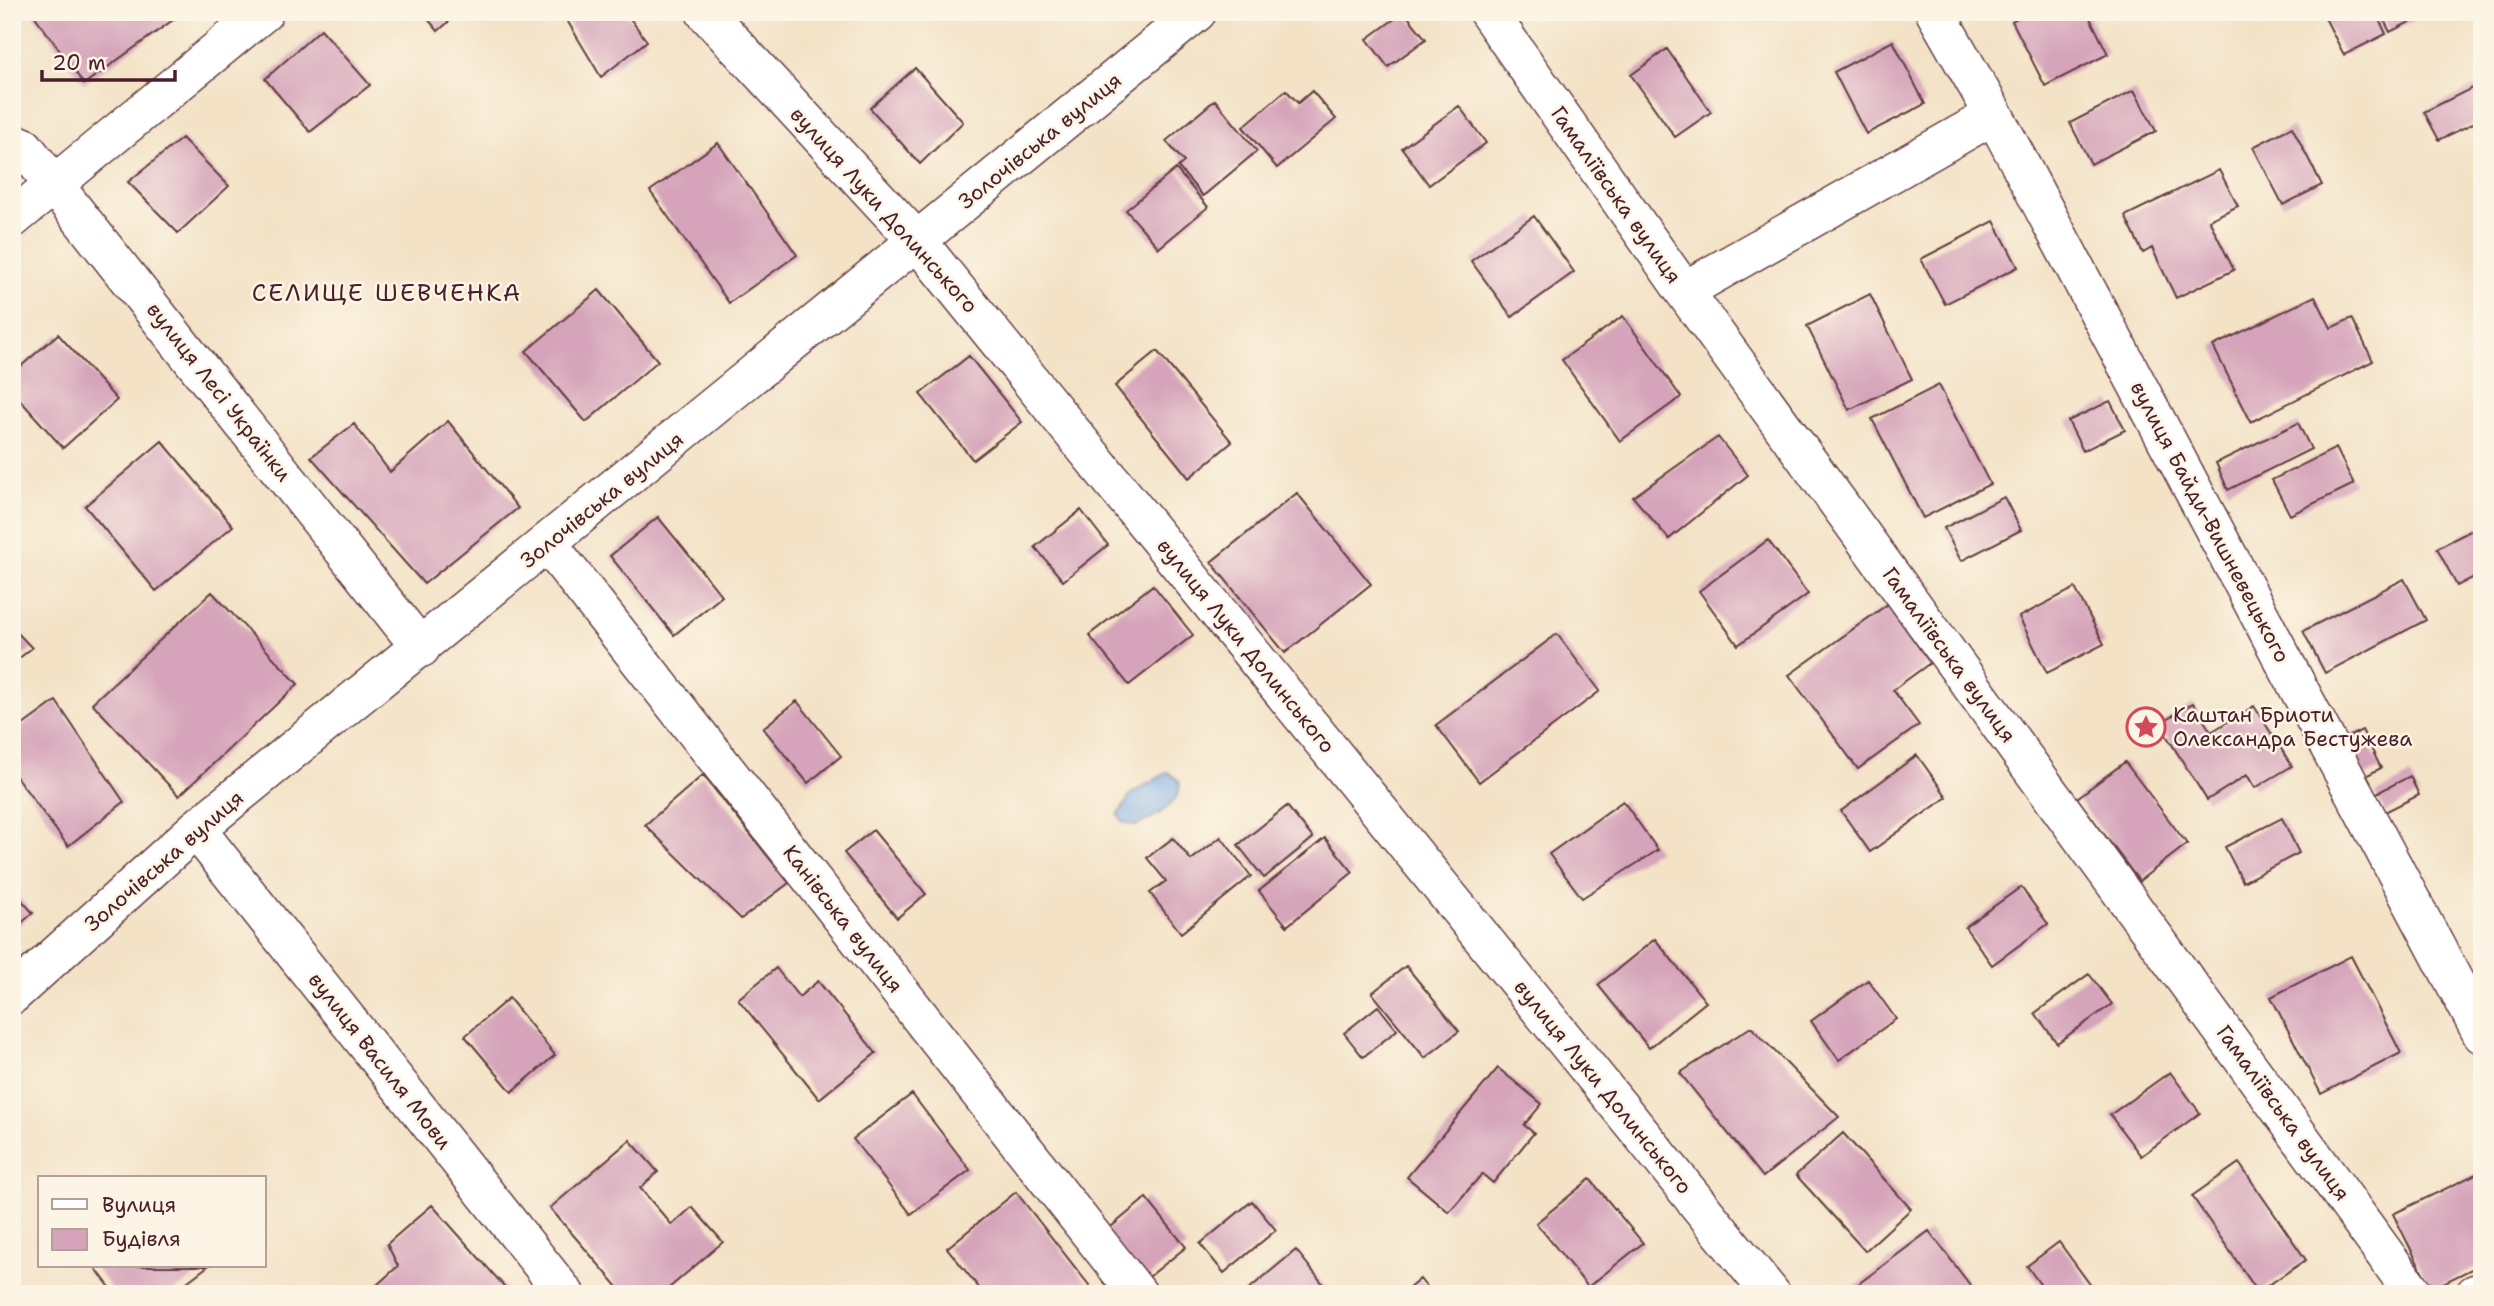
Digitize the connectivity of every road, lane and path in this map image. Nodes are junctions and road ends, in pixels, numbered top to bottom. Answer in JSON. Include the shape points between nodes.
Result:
{"nodes":[{"id":1,"x":264,"y":12,"type":"edge"},
{"id":2,"x":705,"y":12,"type":"edge"},
{"id":3,"x":1197,"y":12,"type":"edge"},
{"id":4,"x":1488,"y":12,"type":"edge"},
{"id":5,"x":1935,"y":12,"type":"edge"},
{"id":6,"x":1994,"y":115,"type":"junction"},
{"id":7,"x":12,"y":142,"type":"edge"},
{"id":8,"x":54,"y":184,"type":"junction"},
{"id":9,"x":12,"y":219,"type":"edge"},
{"id":10,"x":918,"y":242,"type":"junction"},
{"id":11,"x":1684,"y":291,"type":"junction"},
{"id":12,"x":548,"y":544,"type":"junction"},
{"id":13,"x":421,"y":648,"type":"junction"},
{"id":14,"x":196,"y":829,"type":"junction"},
{"id":15,"x":12,"y":995,"type":"edge"},
{"id":16,"x":2482,"y":1034,"type":"edge"},
{"id":17,"x":2482,"y":1292,"type":"edge"},
{"id":18,"x":565,"y":1294,"type":"edge"},
{"id":19,"x":1138,"y":1294,"type":"edge"},
{"id":20,"x":1771,"y":1294,"type":"edge"},
{"id":21,"x":2414,"y":1294,"type":"edge"},
{"id":22,"x":2475,"y":1294,"type":"edge"}],
"edges":[{"from":1,"to":8,"type":"street"},
{"from":2,"to":10,"type":"street","name":"вулиця Луки Долинського"},
{"from":3,"to":10,"type":"street","name":"Золочівська вулиця"},
{"from":4,"to":11,"type":"street","name":"Гамаліївська вулиця"},
{"from":5,"to":6,"type":"street","name":"вулиця Байди-Вишневецького"},
{"from":6,"to":11,"type":"street"},
{"from":6,"to":16,"type":"street","name":"вулиця Байди-Вишневецького"},
{"from":7,"to":8,"type":"street","name":"вулиця Лесі Українки","via":[[24,147]]},
{"from":8,"to":9,"type":"street"},
{"from":8,"to":13,"type":"street","name":"вулиця Лесі Українки"},
{"from":10,"to":12,"type":"street","name":"Золочівська вулиця"},
{"from":10,"to":20,"type":"street","name":"вулиця Луки Долинського"},
{"from":11,"to":21,"type":"street","name":"Гамаліївська вулиця"},
{"from":12,"to":13,"type":"street","name":"Золочівська вулиця"},
{"from":12,"to":19,"type":"street","name":"Канівська вулиця"},
{"from":13,"to":14,"type":"street","name":"Золочівська вулиця"},
{"from":14,"to":15,"type":"street","name":"Золочівська вулиця"},
{"from":14,"to":18,"type":"street","name":"вулиця Василя Мови"},
{"from":17,"to":22,"type":"street"}]}
